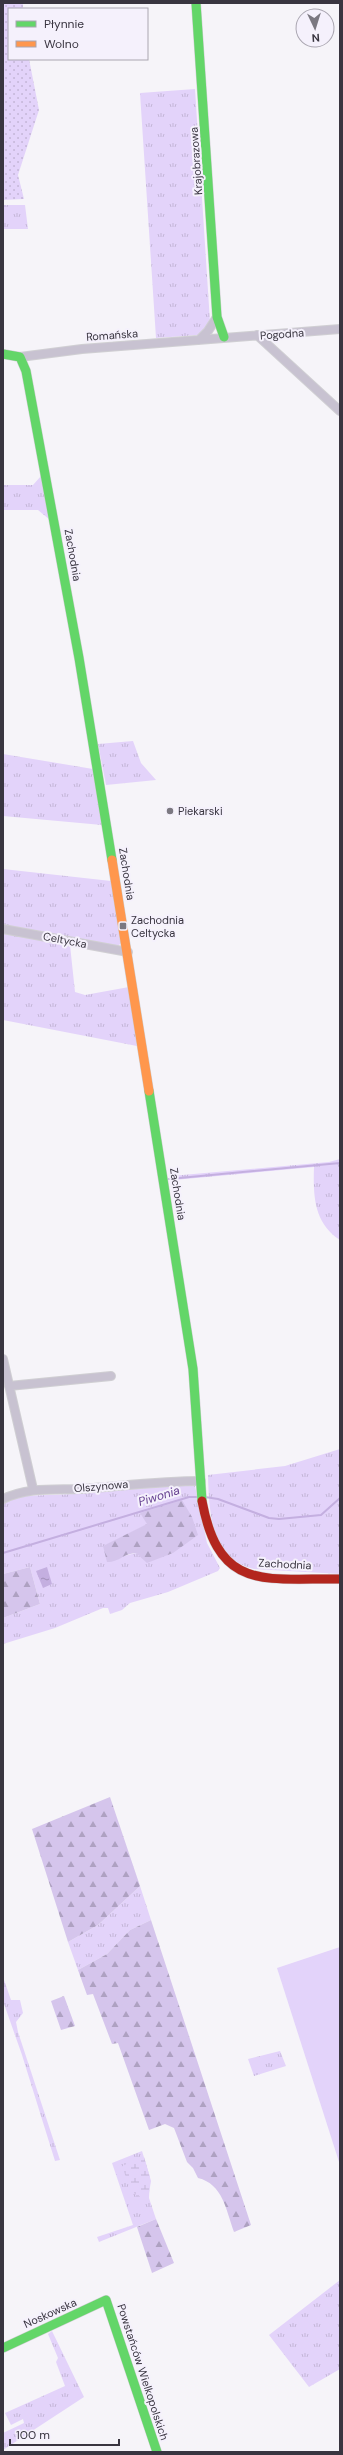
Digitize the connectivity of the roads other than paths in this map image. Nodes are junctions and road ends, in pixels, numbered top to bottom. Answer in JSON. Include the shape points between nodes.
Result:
{"nodes":[{"id":1,"x":196,"y":3,"type":"edge"},
{"id":2,"x":217,"y":317,"type":"junction"},
{"id":3,"x":340,"y":330,"type":"edge"},
{"id":4,"x":257,"y":335,"type":"junction"},
{"id":5,"x":224,"y":337,"type":"junction"},
{"id":6,"x":198,"y":340,"type":"junction"},
{"id":7,"x":3,"y":354,"type":"edge"},
{"id":8,"x":20,"y":357,"type":"junction"},
{"id":9,"x":340,"y":412,"type":"edge"},
{"id":10,"x":3,"y":929,"type":"edge"},
{"id":11,"x":128,"y":952,"type":"junction"},
{"id":12,"x":3,"y":1359,"type":"edge"},
{"id":13,"x":111,"y":1376,"type":"dead end"},
{"id":14,"x":9,"y":1386,"type":"junction"},
{"id":15,"x":201,"y":1481,"type":"junction"},
{"id":16,"x":33,"y":1490,"type":"junction"},
{"id":17,"x":3,"y":1499,"type":"edge"},
{"id":18,"x":340,"y":1579,"type":"edge"},
{"id":19,"x":106,"y":2300,"type":"joint"},
{"id":20,"x":3,"y":2348,"type":"edge"},
{"id":21,"x":157,"y":2452,"type":"edge"}],
"edges":[{"from":1,"to":2,"type":"street","name":"Krajobrazowa"},
{"from":2,"to":5,"type":"street","name":"Krajobrazowa"},
{"from":2,"to":6,"type":"street"},
{"from":3,"to":4,"type":"street","name":"Pogodna"},
{"from":4,"to":5,"type":"street","name":"Pogodna"},
{"from":4,"to":9,"type":"street"},
{"from":5,"to":6,"type":"street","name":"Romańska"},
{"from":6,"to":8,"type":"street","name":"Romańska","via":[[51,352]]},
{"from":7,"to":8,"type":"street","name":"Romańska"},
{"from":8,"to":11,"type":"street","name":"Zachodnia","via":[[26,371],[61,559]]},
{"from":10,"to":11,"type":"street","name":"Celtycka"},
{"from":11,"to":15,"type":"street","name":"Zachodnia","via":[[193,1369]]},
{"from":12,"to":14,"type":"street"},
{"from":13,"to":14,"type":"street"},
{"from":14,"to":16,"type":"street"},
{"from":15,"to":16,"type":"street","name":"Olszynowa"},
{"from":15,"to":18,"type":"street","name":"Zachodnia","via":[[207,1526],[217,1549],[238,1570],[275,1578]]},
{"from":16,"to":17,"type":"street","name":"Olszynowa"},
{"from":19,"to":20,"type":"street","name":"Noskowska"},
{"from":19,"to":21,"type":"street","name":"Powstańców Wielkopolskich"}]}
